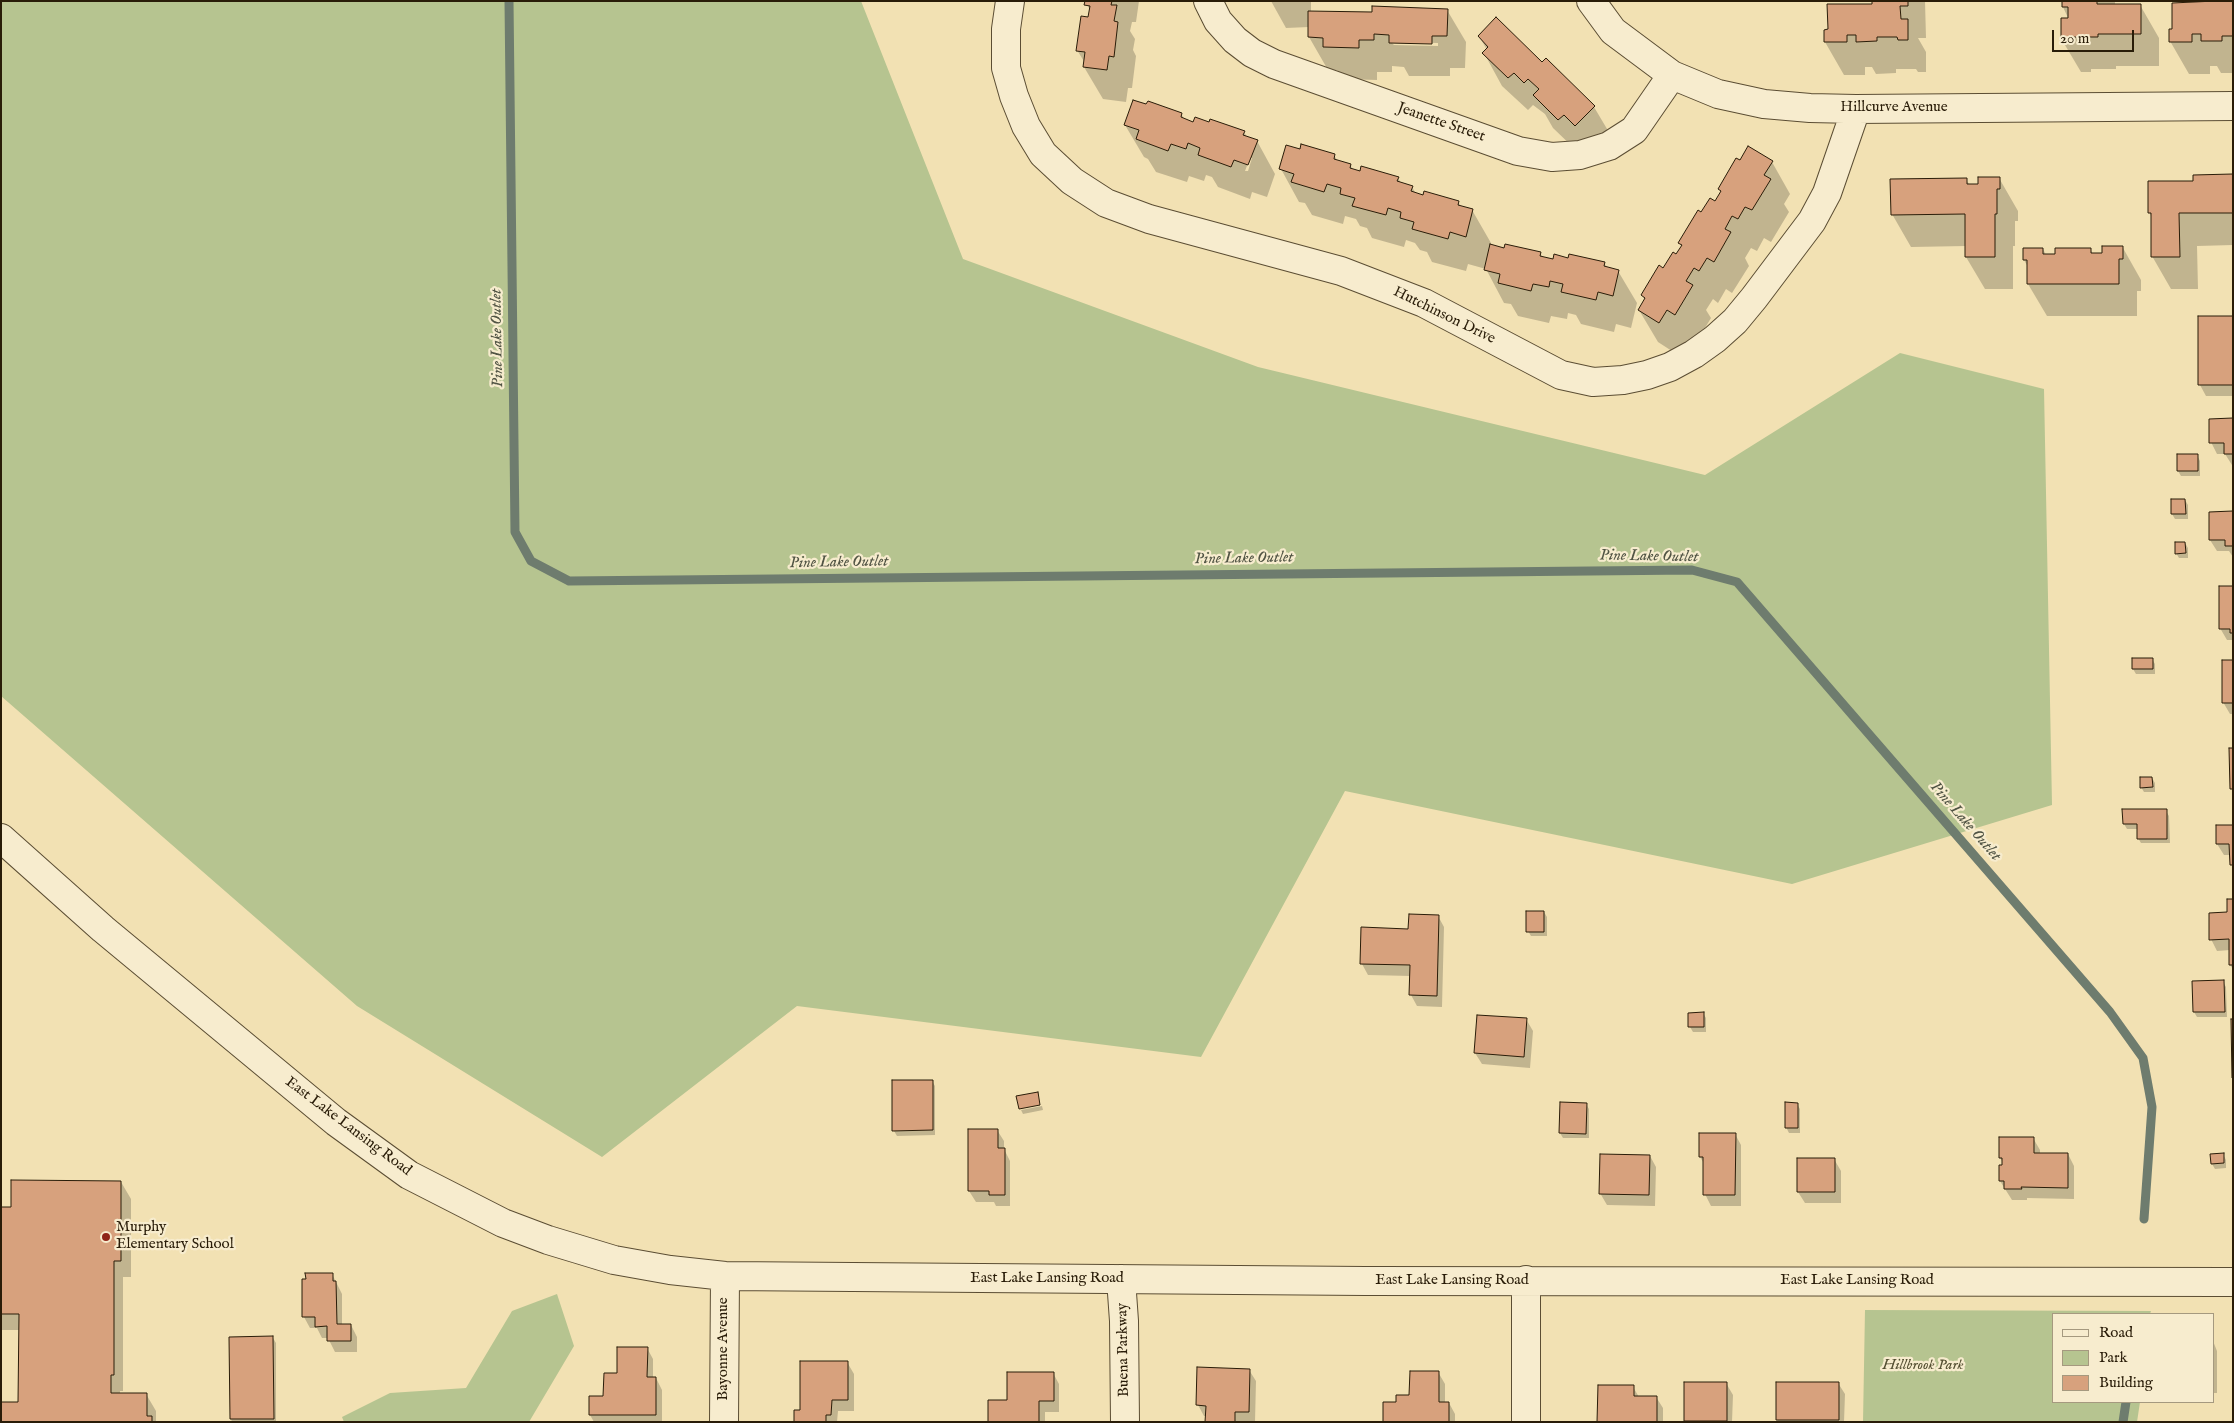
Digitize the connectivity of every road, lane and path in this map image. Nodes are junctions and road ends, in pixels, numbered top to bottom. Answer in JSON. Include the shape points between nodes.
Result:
{"nodes":[{"id":1,"x":1010,"y":1,"type":"edge"},
{"id":2,"x":1208,"y":1,"type":"edge"},
{"id":3,"x":1590,"y":1,"type":"edge"},
{"id":4,"x":1672,"y":75,"type":"junction"},
{"id":5,"x":2233,"y":106,"type":"edge"},
{"id":6,"x":1856,"y":109,"type":"junction"},
{"id":7,"x":1,"y":838,"type":"edge"},
{"id":8,"x":725,"y":1276,"type":"junction"},
{"id":9,"x":1122,"y":1279,"type":"junction"},
{"id":10,"x":1526,"y":1280,"type":"junction"},
{"id":11,"x":2233,"y":1282,"type":"edge"},
{"id":12,"x":724,"y":1422,"type":"edge"},
{"id":13,"x":1125,"y":1422,"type":"edge"},
{"id":14,"x":1526,"y":1422,"type":"edge"}],
"edges":[{"from":1,"to":6,"type":"street","name":"Hutchinson Drive","via":[[1006,68],[1014,96],[1026,126],[1043,154],[1072,181],[1106,203],[1149,219],[1341,271],[1424,303],[1561,375],[1593,382],[1623,380],[1670,367],[1694,354],[1735,321],[1812,221],[1827,193]]},
{"from":2,"to":4,"type":"street","name":"Jeanette Street","via":[[1218,21],[1235,40],[1274,64],[1518,150],[1552,157],[1580,155],[1609,146],[1634,130]]},
{"from":3,"to":4,"type":"street","name":"Hillcurve Avenue","via":[[1613,31]]},
{"from":4,"to":6,"type":"street","name":"Hillcurve Avenue","via":[[1718,94],[1764,104]]},
{"from":5,"to":6,"type":"street","name":"Hillcurve Avenue"},
{"from":7,"to":8,"type":"street","name":"East Lake Lansing Road","via":[[103,929],[328,1116],[409,1175],[503,1223],[548,1240],[614,1260]]},
{"from":8,"to":9,"type":"street","name":"East Lake Lansing Road"},
{"from":8,"to":12,"type":"street","name":"Bayonne Avenue"},
{"from":9,"to":10,"type":"street","name":"East Lake Lansing Road"},
{"from":9,"to":13,"type":"street","name":"Buena Parkway"},
{"from":10,"to":11,"type":"street","name":"East Lake Lansing Road"},
{"from":10,"to":14,"type":"street"}]}
